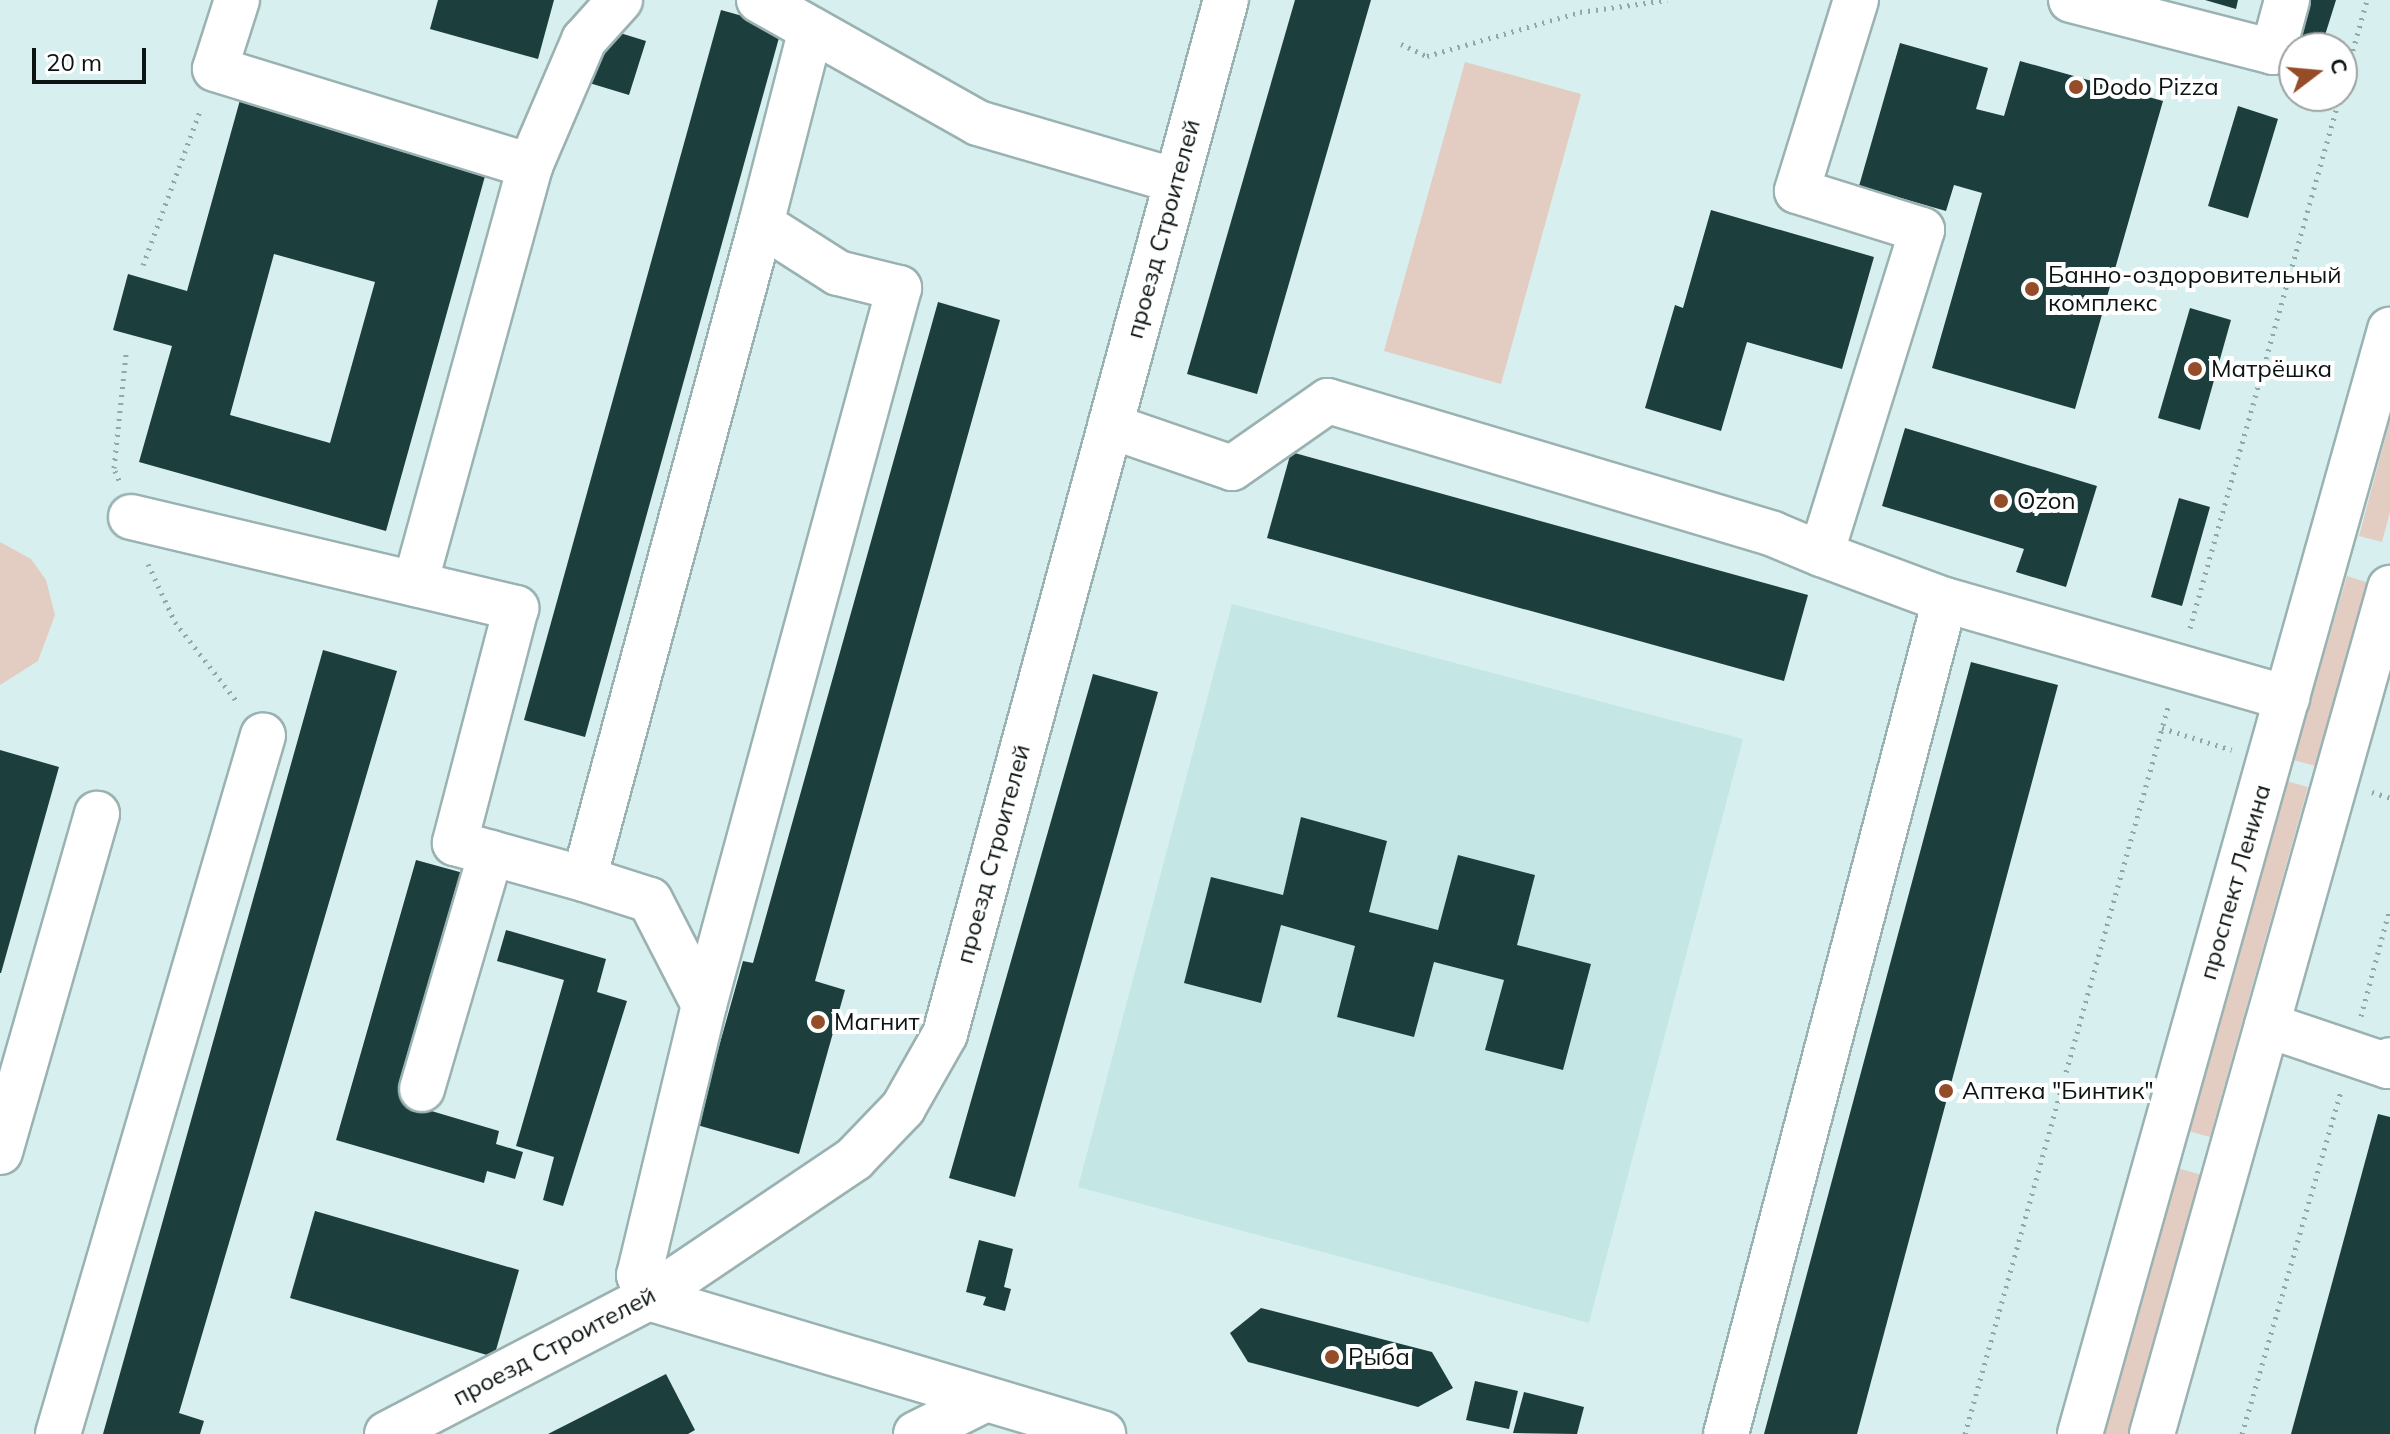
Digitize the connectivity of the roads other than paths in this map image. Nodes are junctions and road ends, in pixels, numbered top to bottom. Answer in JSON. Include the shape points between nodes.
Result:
{"nodes":[{"id":1,"x":237,"y":0,"type":"edge"},
{"id":2,"x":620,"y":0,"type":"edge"},
{"id":3,"x":759,"y":0,"type":"edge"},
{"id":4,"x":1226,"y":0,"type":"edge"},
{"id":5,"x":1856,"y":0,"type":"edge"},
{"id":6,"x":2071,"y":0,"type":"edge"},
{"id":7,"x":2287,"y":0,"type":"edge"},
{"id":8,"x":811,"y":29,"type":"junction"},
{"id":9,"x":530,"y":166,"type":"junction"},
{"id":10,"x":1176,"y":181,"type":"junction"},
{"id":11,"x":761,"y":224,"type":"junction"},
{"id":12,"x":2390,"y":330,"type":"edge"},
{"id":13,"x":1110,"y":426,"type":"junction"},
{"id":14,"x":131,"y":517,"type":"dead end"},
{"id":15,"x":1821,"y":554,"type":"junction"},
{"id":16,"x":415,"y":584,"type":"junction"},
{"id":17,"x":2390,"y":588,"type":"edge"},
{"id":18,"x":1945,"y":600,"type":"junction"},
{"id":19,"x":2287,"y":698,"type":"junction"},
{"id":20,"x":263,"y":735,"type":"dead end"},
{"id":21,"x":97,"y":814,"type":"dead end"},
{"id":22,"x":491,"y":853,"type":"junction"},
{"id":23,"x":584,"y":879,"type":"junction"},
{"id":24,"x":704,"y":1005,"type":"junction"},
{"id":25,"x":2267,"y":1025,"type":"junction"},
{"id":26,"x":2370,"y":1057,"type":"edge"},
{"id":27,"x":422,"y":1089,"type":"dead end"},
{"id":28,"x":0,"y":1152,"type":"edge"},
{"id":29,"x":648,"y":1298,"type":"junction"},
{"id":30,"x":986,"y":1399,"type":"junction"},
{"id":31,"x":58,"y":1434,"type":"edge"},
{"id":32,"x":387,"y":1434,"type":"edge"},
{"id":33,"x":916,"y":1434,"type":"edge"},
{"id":34,"x":1103,"y":1434,"type":"edge"},
{"id":35,"x":1726,"y":1434,"type":"edge"},
{"id":36,"x":2080,"y":1434,"type":"edge"},
{"id":37,"x":2152,"y":1434,"type":"edge"}],
"edges":[{"from":1,"to":9,"type":"main road","via":[[215,69]]},
{"from":2,"to":9,"type":"main road","via":[[584,40]]},
{"from":3,"to":8,"type":"main road"},
{"from":4,"to":10,"type":"main road","name":"проезд Строителей"},
{"from":5,"to":15,"type":"main road","via":[[1797,191],[1922,230]]},
{"from":6,"to":7,"type":"main road","via":[[2273,52]]},
{"from":8,"to":10,"type":"main road","via":[[978,123]]},
{"from":8,"to":11,"type":"main road"},
{"from":9,"to":16,"type":"main road"},
{"from":10,"to":13,"type":"main road","name":"проезд Строителей"},
{"from":11,"to":23,"type":"main road"},
{"from":11,"to":24,"type":"main road","via":[[838,273],[899,288]]},
{"from":12,"to":19,"type":"main road","name":"проспект Ленина"},
{"from":13,"to":15,"type":"main road","via":[[1232,468],[1328,401],[1773,534]]},
{"from":13,"to":29,"type":"main road","name":"проезд Строителей","via":[[945,1034],[903,1108],[854,1159]]},
{"from":14,"to":16,"type":"main road"},
{"from":15,"to":18,"type":"main road"},
{"from":16,"to":22,"type":"main road","via":[[516,608],[455,843]]},
{"from":17,"to":25,"type":"main road"},
{"from":18,"to":19,"type":"main road"},
{"from":18,"to":35,"type":"main road"},
{"from":19,"to":36,"type":"main road","name":"проспект Ленина"},
{"from":20,"to":31,"type":"main road"},
{"from":21,"to":28,"type":"main road"},
{"from":22,"to":23,"type":"main road"},
{"from":22,"to":27,"type":"main road"},
{"from":23,"to":24,"type":"main road","via":[[650,900]]},
{"from":24,"to":29,"type":"main road","via":[[639,1275]]},
{"from":25,"to":26,"type":"main road"},
{"from":25,"to":37,"type":"main road"},
{"from":29,"to":30,"type":"main road"},
{"from":29,"to":32,"type":"main road","name":"проезд Строителей"},
{"from":30,"to":33,"type":"main road"},
{"from":30,"to":34,"type":"main road"}]}
